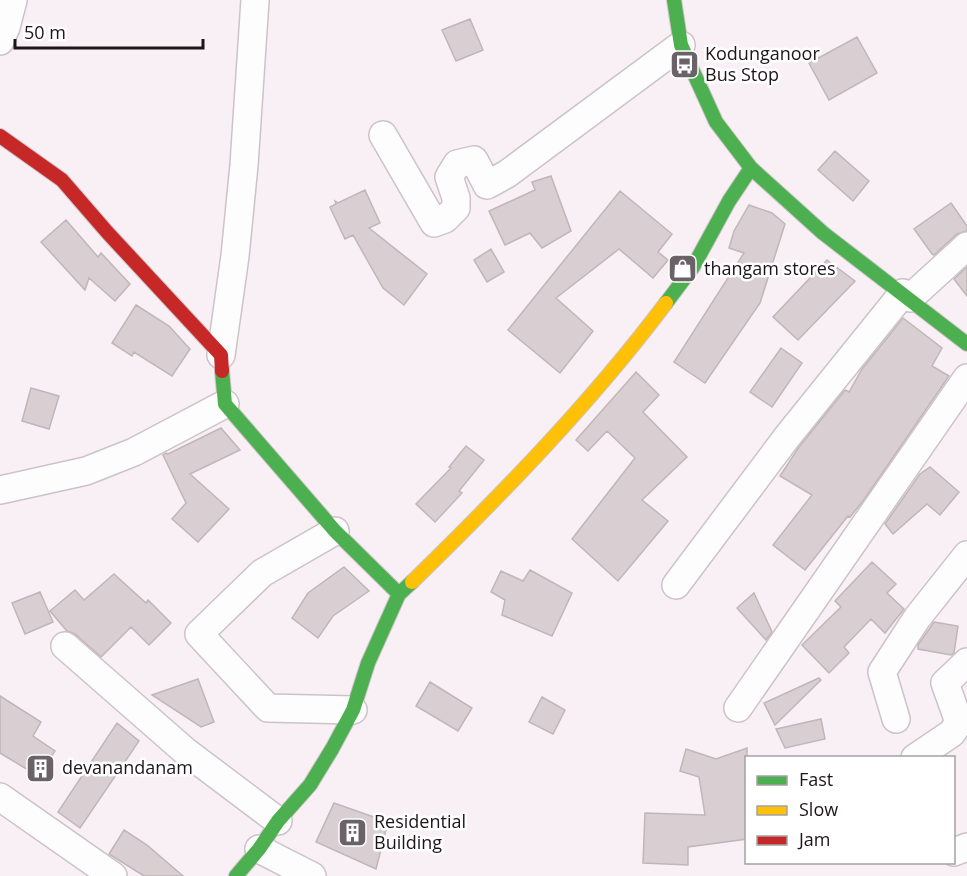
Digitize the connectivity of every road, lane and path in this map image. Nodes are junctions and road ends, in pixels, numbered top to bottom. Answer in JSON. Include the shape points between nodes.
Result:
{"nodes":[{"id":1,"x":13,"y":0,"type":"edge"},
{"id":2,"x":255,"y":0,"type":"edge"},
{"id":3,"x":674,"y":0,"type":"edge"},
{"id":4,"x":0,"y":41,"type":"edge"},
{"id":5,"x":681,"y":45,"type":"junction"},
{"id":6,"x":383,"y":135,"type":"dead end"},
{"id":7,"x":0,"y":136,"type":"edge"},
{"id":8,"x":751,"y":168,"type":"junction"},
{"id":9,"x":967,"y":246,"type":"edge"},
{"id":10,"x":906,"y":296,"type":"junction"},
{"id":11,"x":967,"y":344,"type":"edge"},
{"id":12,"x":221,"y":355,"type":"junction"},
{"id":13,"x":967,"y":378,"type":"edge"},
{"id":14,"x":225,"y":404,"type":"junction"},
{"id":15,"x":0,"y":490,"type":"edge"},
{"id":16,"x":335,"y":531,"type":"junction"},
{"id":17,"x":967,"y":555,"type":"edge"},
{"id":18,"x":675,"y":585,"type":"dead end"},
{"id":19,"x":399,"y":594,"type":"junction"},
{"id":20,"x":65,"y":646,"type":"dead end"},
{"id":21,"x":967,"y":662,"type":"edge"},
{"id":22,"x":738,"y":708,"type":"dead end"},
{"id":23,"x":353,"y":710,"type":"junction"},
{"id":24,"x":896,"y":719,"type":"dead end"},
{"id":25,"x":918,"y":756,"type":"edge"},
{"id":26,"x":0,"y":796,"type":"edge"},
{"id":27,"x":278,"y":821,"type":"junction"},
{"id":28,"x":259,"y":849,"type":"junction"},
{"id":29,"x":113,"y":876,"type":"edge"},
{"id":30,"x":236,"y":876,"type":"edge"},
{"id":31,"x":312,"y":876,"type":"edge"}],
"edges":[{"from":1,"to":4,"type":"street"},
{"from":2,"to":12,"type":"street","via":[[244,165]]},
{"from":3,"to":5,"type":"street"},
{"from":5,"to":6,"type":"street","via":[[488,185],[474,160],[457,164],[448,177],[456,208],[434,223]]},
{"from":5,"to":8,"type":"street","via":[[716,122]]},
{"from":7,"to":12,"type":"street","via":[[62,180]]},
{"from":8,"to":10,"type":"street","via":[[823,232]]},
{"from":8,"to":19,"type":"street","via":[[693,267],[632,348],[536,458]]},
{"from":9,"to":10,"type":"street"},
{"from":10,"to":11,"type":"street"},
{"from":10,"to":18,"type":"street","via":[[787,437]]},
{"from":12,"to":14,"type":"street"},
{"from":13,"to":22,"type":"street"},
{"from":14,"to":15,"type":"street","via":[[134,452],[86,471]]},
{"from":14,"to":16,"type":"street"},
{"from":16,"to":19,"type":"street"},
{"from":16,"to":23,"type":"street","via":[[262,573],[199,634],[268,708]]},
{"from":17,"to":24,"type":"street","via":[[917,618],[882,672]]},
{"from":19,"to":23,"type":"street","via":[[368,663]]},
{"from":20,"to":27,"type":"street","via":[[186,751]]},
{"from":21,"to":25,"type":"street","via":[[945,683],[959,722],[952,733]]},
{"from":23,"to":27,"type":"street","via":[[310,785]]},
{"from":26,"to":29,"type":"street"},
{"from":27,"to":28,"type":"street"},
{"from":28,"to":30,"type":"street"},
{"from":28,"to":31,"type":"street"}]}
